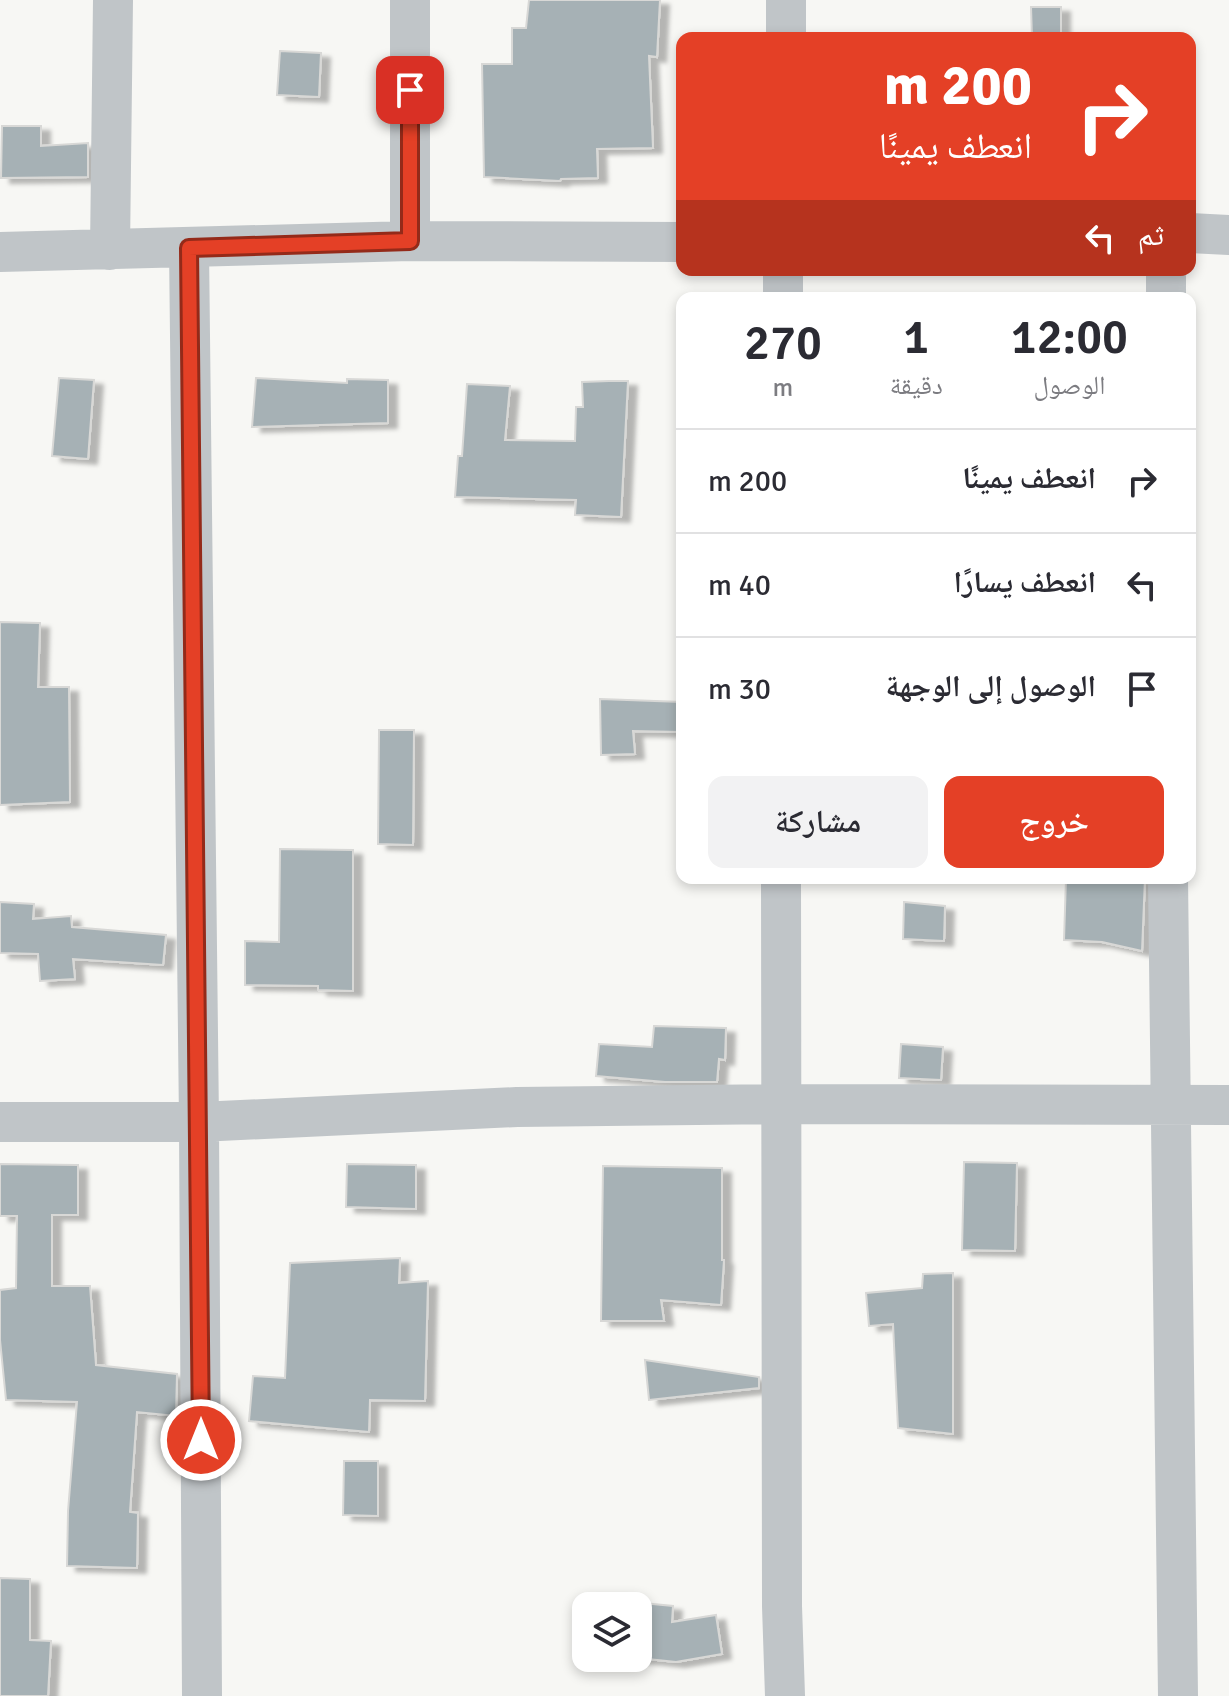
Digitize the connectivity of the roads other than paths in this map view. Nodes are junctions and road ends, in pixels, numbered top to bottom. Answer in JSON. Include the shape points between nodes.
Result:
{"nodes":[{"id":1,"x":113,"y":0,"type":"edge"},
{"id":2,"x":410,"y":0,"type":"edge"},
{"id":3,"x":786,"y":0,"type":"edge"},
{"id":4,"x":786,"y":32,"type":"edge"},
{"id":5,"x":1196,"y":233,"type":"edge"},
{"id":6,"x":1229,"y":235,"type":"edge"},
{"id":7,"x":410,"y":241,"type":"junction"},
{"id":8,"x":676,"y":242,"type":"edge"},
{"id":9,"x":189,"y":248,"type":"junction"},
{"id":10,"x":110,"y":250,"type":"junction"},
{"id":11,"x":0,"y":252,"type":"edge"},
{"id":12,"x":781,"y":884,"type":"edge"},
{"id":13,"x":1168,"y":884,"type":"edge"},
{"id":14,"x":1170,"y":1103,"type":"junction"},
{"id":15,"x":780,"y":1104,"type":"junction"},
{"id":16,"x":1229,"y":1105,"type":"edge"},
{"id":17,"x":0,"y":1122,"type":"edge"},
{"id":18,"x":199,"y":1122,"type":"junction"},
{"id":19,"x":202,"y":1696,"type":"edge"},
{"id":20,"x":785,"y":1696,"type":"edge"},
{"id":21,"x":1178,"y":1696,"type":"edge"}],
"edges":[{"from":1,"to":10,"type":"street"},
{"from":2,"to":7,"type":"street"},
{"from":3,"to":4,"type":"street"},
{"from":5,"to":6,"type":"street"},
{"from":7,"to":8,"type":"street"},
{"from":7,"to":9,"type":"street"},
{"from":9,"to":10,"type":"street"},
{"from":9,"to":18,"type":"street"},
{"from":10,"to":11,"type":"street"},
{"from":12,"to":15,"type":"street"},
{"from":13,"to":14,"type":"street"},
{"from":14,"to":15,"type":"street"},
{"from":14,"to":16,"type":"street"},
{"from":14,"to":21,"type":"street"},
{"from":15,"to":18,"type":"street","via":[[517,1107]]},
{"from":15,"to":20,"type":"street"},
{"from":17,"to":18,"type":"street"},
{"from":18,"to":19,"type":"street"}]}
